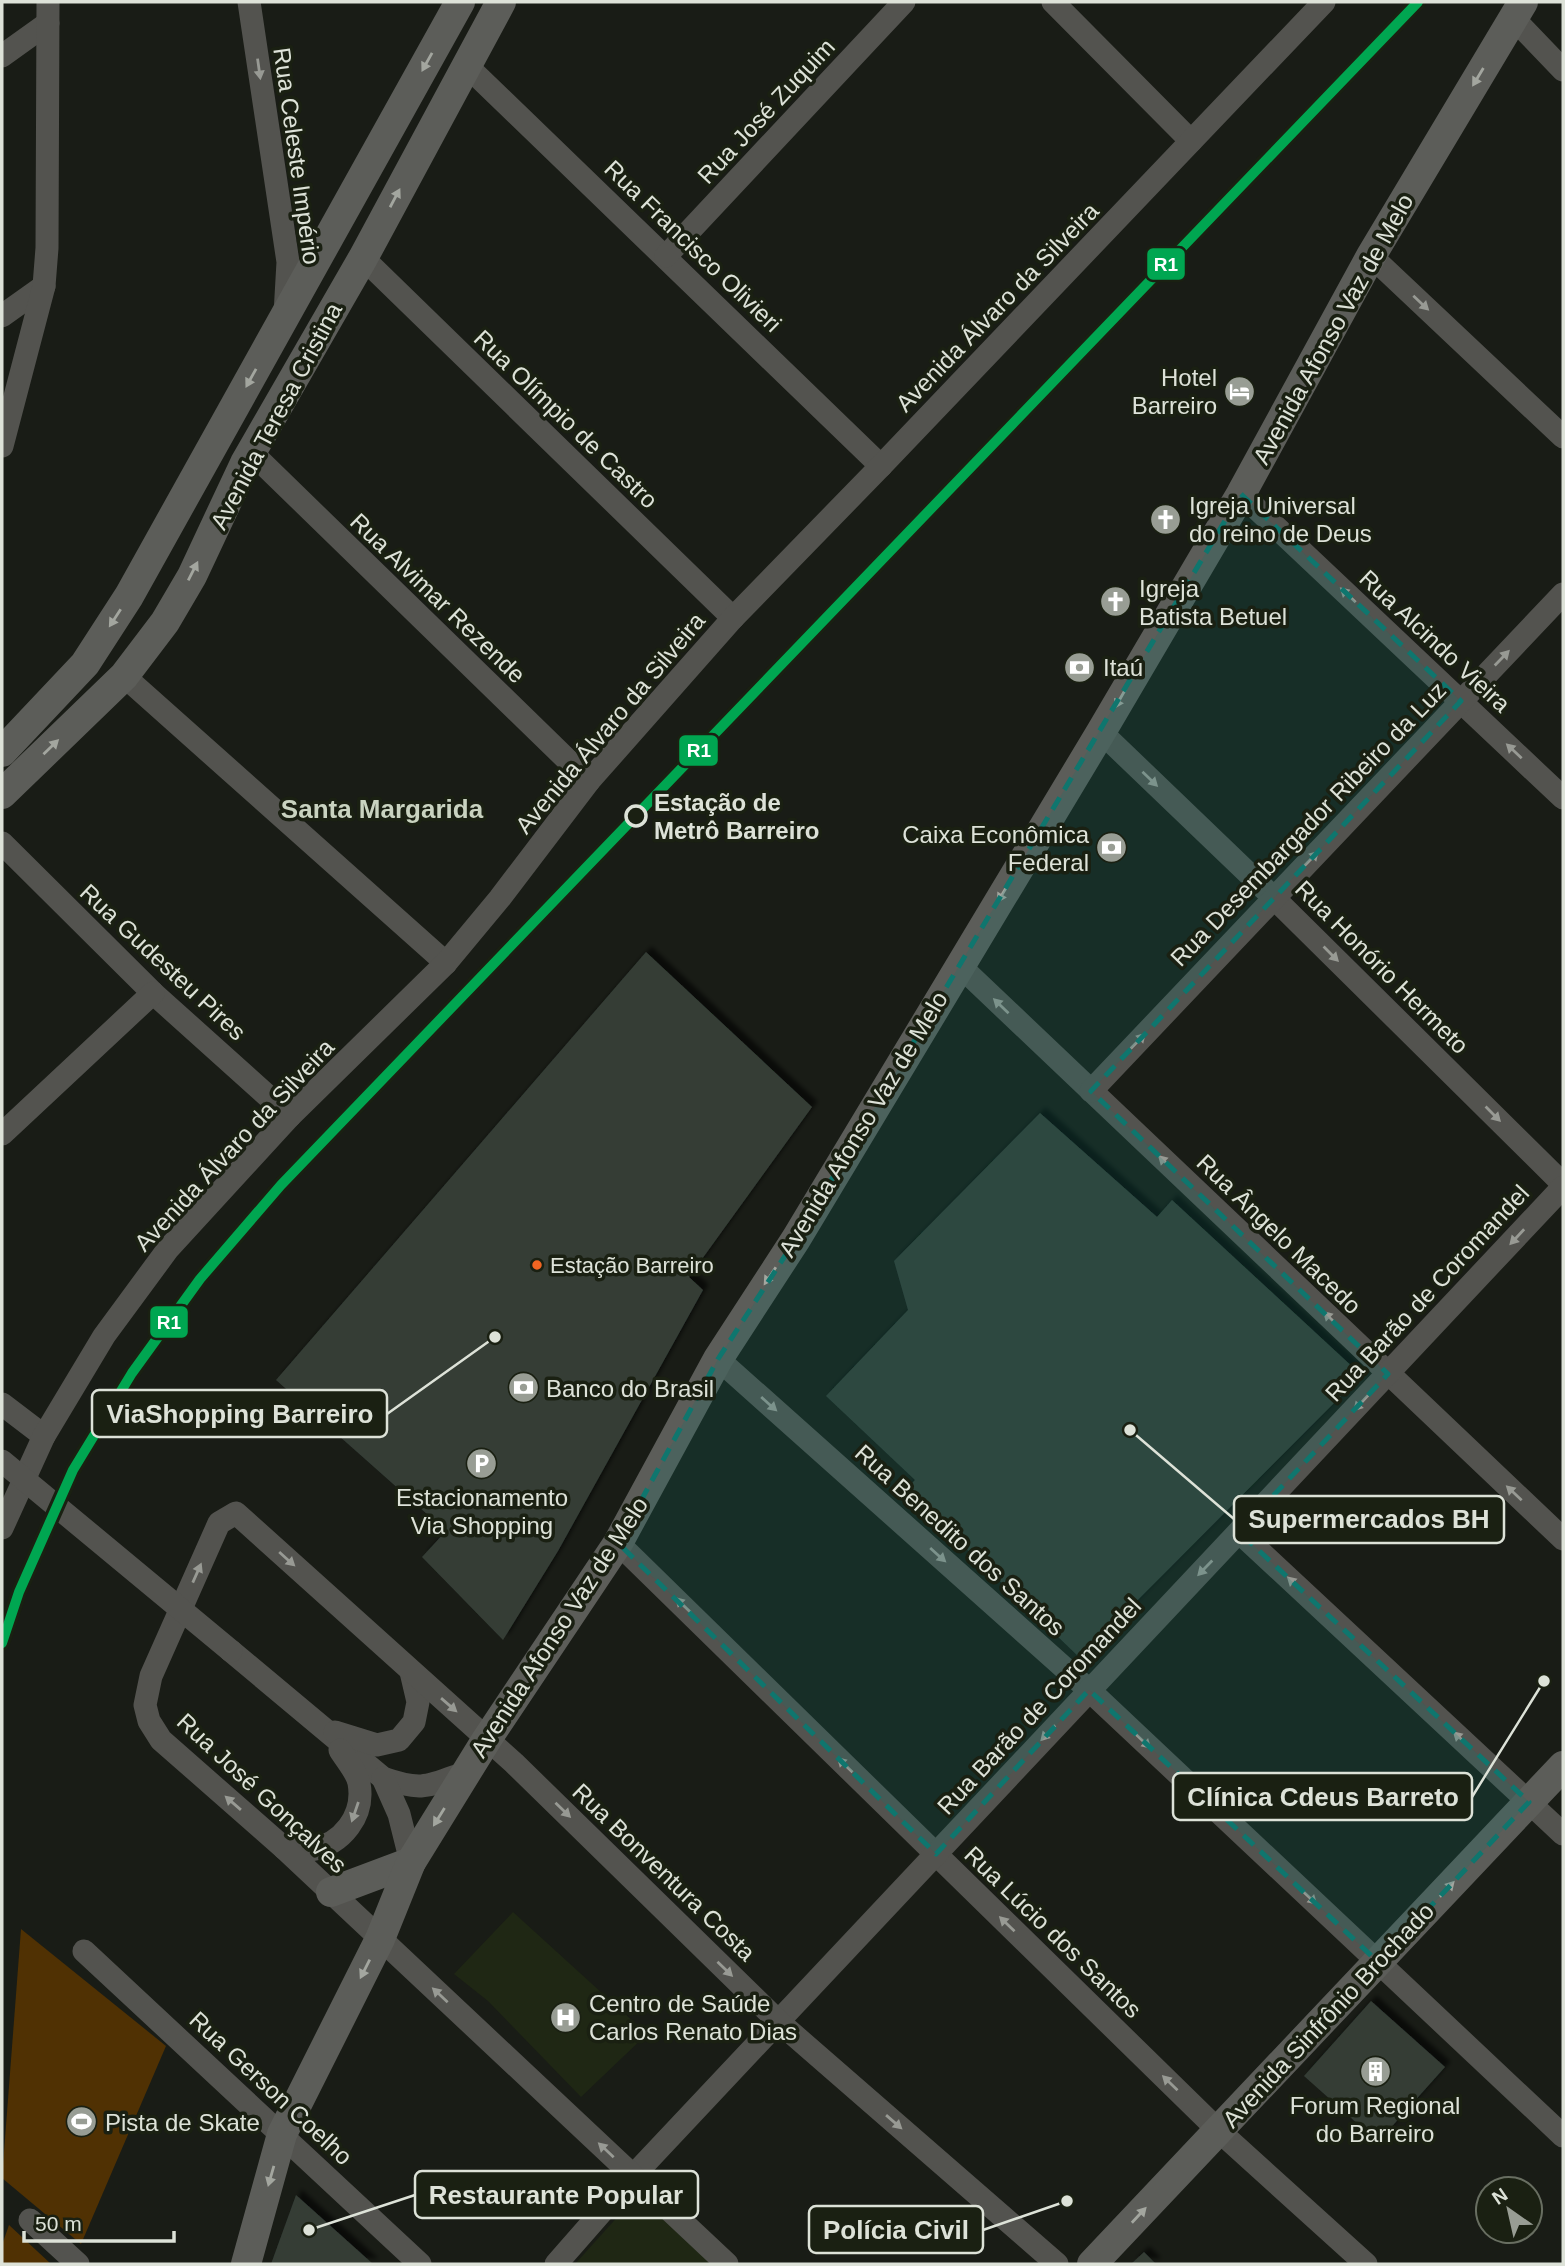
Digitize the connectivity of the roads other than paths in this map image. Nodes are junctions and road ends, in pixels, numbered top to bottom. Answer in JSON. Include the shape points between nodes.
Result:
{"nodes":[{"id":1,"x":249,"y":2,"type":"edge"},
{"id":2,"x":460,"y":2,"type":"edge"},
{"id":3,"x":501,"y":2,"type":"edge"},
{"id":4,"x":904,"y":2,"type":"edge"},
{"id":5,"x":1053,"y":2,"type":"edge"},
{"id":6,"x":1324,"y":2,"type":"edge"},
{"id":7,"x":1518,"y":10,"type":"edge"},
{"id":8,"x":48,"y":12,"type":"edge"},
{"id":9,"x":2,"y":56,"type":"edge"},
{"id":10,"x":466,"y":65,"type":"junction"},
{"id":11,"x":1563,"y":70,"type":"edge"},
{"id":12,"x":1191,"y":141,"type":"junction"},
{"id":13,"x":666,"y":256,"type":"junction"},
{"id":14,"x":1371,"y":256,"type":"junction"},
{"id":15,"x":363,"y":258,"type":"junction"},
{"id":16,"x":44,"y":286,"type":"junction"},
{"id":17,"x":2,"y":316,"type":"edge"},
{"id":18,"x":285,"y":318,"type":"junction"},
{"id":19,"x":1563,"y":438,"type":"edge"},
{"id":20,"x":2,"y":446,"type":"edge"},
{"id":21,"x":251,"y":452,"type":"junction"},
{"id":22,"x":881,"y":466,"type":"junction"},
{"id":23,"x":1241,"y":494,"type":"junction"},
{"id":24,"x":1563,"y":594,"type":"edge"},
{"id":25,"x":733,"y":618,"type":"junction"},
{"id":26,"x":124,"y":676,"type":"junction"},
{"id":27,"x":1461,"y":701,"type":"junction"},
{"id":28,"x":1101,"y":732,"type":"junction"},
{"id":29,"x":2,"y":751,"type":"edge"},
{"id":30,"x":589,"y":781,"type":"junction"},
{"id":31,"x":2,"y":794,"type":"edge"},
{"id":32,"x":1563,"y":798,"type":"edge"},
{"id":33,"x":2,"y":843,"type":"edge"},
{"id":34,"x":1274,"y":898,"type":"junction"},
{"id":35,"x":446,"y":963,"type":"junction"},
{"id":36,"x":960,"y":966,"type":"junction"},
{"id":37,"x":153,"y":993,"type":"junction"},
{"id":38,"x":1091,"y":1091,"type":"junction"},
{"id":39,"x":290,"y":1116,"type":"junction"},
{"id":40,"x":2,"y":1134,"type":"edge"},
{"id":41,"x":1563,"y":1185,"type":"edge"},
{"id":42,"x":718,"y":1359,"type":"junction"},
{"id":43,"x":1388,"y":1374,"type":"junction"},
{"id":44,"x":2,"y":1404,"type":"edge"},
{"id":45,"x":44,"y":1436,"type":"junction"},
{"id":46,"x":2,"y":1461,"type":"edge"},
{"id":47,"x":2,"y":1528,"type":"edge"},
{"id":48,"x":1239,"y":1532,"type":"junction"},
{"id":49,"x":1563,"y":1539,"type":"edge"},
{"id":50,"x":618,"y":1543,"type":"junction"},
{"id":51,"x":411,"y":1672,"type":"junction"},
{"id":52,"x":1089,"y":1690,"type":"junction"},
{"id":53,"x":327,"y":1729,"type":"junction"},
{"id":54,"x":487,"y":1739,"type":"junction"},
{"id":55,"x":1563,"y":1766,"type":"edge"},
{"id":56,"x":467,"y":1772,"type":"junction"},
{"id":57,"x":383,"y":1778,"type":"junction"},
{"id":58,"x":1529,"y":1802,"type":"junction"},
{"id":59,"x":1563,"y":1834,"type":"edge"},
{"id":60,"x":284,"y":1848,"type":"junction"},
{"id":61,"x":936,"y":1854,"type":"junction"},
{"id":62,"x":411,"y":1862,"type":"junction"},
{"id":63,"x":331,"y":1892,"type":"junction"},
{"id":64,"x":380,"y":1939,"type":"junction"},
{"id":65,"x":84,"y":1951,"type":"dead end"},
{"id":66,"x":1378,"y":1962,"type":"junction"},
{"id":67,"x":779,"y":2022,"type":"junction"},
{"id":68,"x":1219,"y":2131,"type":"junction"},
{"id":69,"x":282,"y":2134,"type":"junction"},
{"id":70,"x":1563,"y":2136,"type":"edge"},
{"id":71,"x":634,"y":2175,"type":"junction"},
{"id":72,"x":30,"y":2220,"type":"dead end"},
{"id":73,"x":78,"y":2264,"type":"edge"},
{"id":74,"x":246,"y":2264,"type":"edge"},
{"id":75,"x":420,"y":2264,"type":"edge"},
{"id":76,"x":556,"y":2264,"type":"edge"},
{"id":77,"x":727,"y":2264,"type":"edge"},
{"id":78,"x":1057,"y":2264,"type":"edge"},
{"id":79,"x":1092,"y":2264,"type":"edge"},
{"id":80,"x":1366,"y":2264,"type":"edge"}],
"edges":[{"from":1,"to":18,"type":"street","name":"Rua Celeste Império","one_way":true,"via":[[288,262]]},
{"from":2,"to":18,"type":"main road","name":"Avenida Teresa Cristina","one_way":true},
{"from":3,"to":10,"type":"main road","name":"Avenida Teresa Cristina"},
{"from":4,"to":13,"type":"street","name":"Rua José Zuquim"},
{"from":5,"to":12,"type":"street"},
{"from":6,"to":12,"type":"street","name":"Avenida Álvaro da Silveira"},
{"from":7,"to":11,"type":"street"},
{"from":7,"to":14,"type":"main road","name":"Avenida Afonso Vaz de Melo","one_way":true},
{"from":8,"to":9,"type":"street"},
{"from":8,"to":16,"type":"street"},
{"from":10,"to":13,"type":"street","name":"Rua Francisco Olivieri"},
{"from":15,"to":10,"type":"main road","name":"Avenida Teresa Cristina","one_way":true},
{"from":12,"to":22,"type":"street","name":"Avenida Álvaro da Silveira"},
{"from":13,"to":22,"type":"street","name":"Rua Francisco Olivieri"},
{"from":14,"to":19,"type":"street","one_way":true},
{"from":14,"to":23,"type":"main road","name":"Avenida Afonso Vaz de Melo"},
{"from":15,"to":21,"type":"main road","name":"Avenida Teresa Cristina"},
{"from":15,"to":25,"type":"street","name":"Rua Olímpio de Castro"},
{"from":16,"to":17,"type":"street"},
{"from":16,"to":20,"type":"street"},
{"from":18,"to":29,"type":"main road","name":"Avenida Teresa Cristina","one_way":true,"via":[[129,596],[85,664]]},
{"from":26,"to":21,"type":"main road","name":"Avenida Teresa Cristina","one_way":true,"via":[[165,622],[192,576]]},
{"from":21,"to":30,"type":"street","name":"Rua Alvimar Rezende"},
{"from":22,"to":25,"type":"street","name":"Avenida Álvaro da Silveira"},
{"from":27,"to":23,"type":"street","name":"Rua Alcindo Vieira","one_way":true},
{"from":23,"to":28,"type":"main road","name":"Avenida Afonso Vaz de Melo","one_way":true},
{"from":27,"to":24,"type":"street","name":"Rua Desembargador Ribeiro da Luz","one_way":true},
{"from":25,"to":30,"type":"street","name":"Avenida Álvaro da Silveira"},
{"from":31,"to":26,"type":"main road","name":"Avenida Teresa Cristina","one_way":true},
{"from":26,"to":35,"type":"street"},
{"from":32,"to":27,"type":"street","name":"Rua Alcindo Vieira","one_way":true},
{"from":34,"to":27,"type":"street","name":"Rua Desembargador Ribeiro da Luz","one_way":true},
{"from":28,"to":34,"type":"street","name":"Rua Honório Hermeto","one_way":true},
{"from":28,"to":36,"type":"main road","name":"Avenida Afonso Vaz de Melo","one_way":true},
{"from":30,"to":35,"type":"street","name":"Avenida Álvaro da Silveira"},
{"from":33,"to":37,"type":"street","name":"Rua Gudesteu Pires"},
{"from":38,"to":34,"type":"street","name":"Rua Desembargador Ribeiro da Luz","one_way":true},
{"from":34,"to":41,"type":"street","name":"Rua Honório Hermeto","one_way":true},
{"from":35,"to":39,"type":"street","name":"Avenida Álvaro da Silveira"},
{"from":38,"to":36,"type":"street","name":"Rua Ângelo Macedo","one_way":true},
{"from":36,"to":42,"type":"main road","name":"Avenida Afonso Vaz de Melo","one_way":true},
{"from":37,"to":39,"type":"street","name":"Rua Gudesteu Pires"},
{"from":37,"to":40,"type":"street"},
{"from":43,"to":38,"type":"street","name":"Rua Ângelo Macedo","one_way":true},
{"from":39,"to":45,"type":"street","name":"Avenida Álvaro da Silveira","via":[[168,1249],[104,1336]]},
{"from":41,"to":43,"type":"street","name":"Rua Barão de Coromandel","one_way":true},
{"from":42,"to":50,"type":"main road","name":"Avenida Afonso Vaz de Melo"},
{"from":42,"to":52,"type":"street","name":"Rua Benedito dos Santos","one_way":true},
{"from":43,"to":48,"type":"street","name":"Rua Barão de Coromandel","one_way":true},
{"from":49,"to":43,"type":"street","name":"Rua Ângelo Macedo","one_way":true},
{"from":44,"to":45,"type":"street"},
{"from":45,"to":47,"type":"street","name":"Avenida Álvaro da Silveira"},
{"from":46,"to":53,"type":"street","bridge":true},
{"from":48,"to":52,"type":"street","name":"Rua Barão de Coromandel","one_way":true},
{"from":58,"to":48,"type":"street","one_way":true},
{"from":50,"to":54,"type":"main road","name":"Avenida Afonso Vaz de Melo"},
{"from":61,"to":50,"type":"street","name":"Rua Lúcio dos Santos","one_way":true},
{"from":51,"to":53,"type":"street","via":[[418,1702],[414,1722],[399,1740],[377,1745]]},
{"from":51,"to":54,"type":"street","name":"Rua José Gonçalves","one_way":true},
{"from":60,"to":51,"type":"street","name":"Rua José Gonçalves","one_way":true,"via":[[161,1740],[145,1705],[150,1676],[219,1523],[236,1513]]},
{"from":52,"to":61,"type":"street","name":"Rua Barão de Coromandel","one_way":true},
{"from":52,"to":66,"type":"street","name":"Rua Benedito dos Santos","one_way":true},
{"from":53,"to":57,"type":"street"},
{"from":53,"to":60,"type":"street","one_way":true,"via":[[359,1781],[359,1805],[350,1828],[332,1844],[308,1851]]},
{"from":54,"to":56,"type":"main road","name":"Avenida Afonso Vaz de Melo"},
{"from":54,"to":67,"type":"street","name":"Rua Bonventura Costa","one_way":true},
{"from":55,"to":58,"type":"main road","name":"Avenida Sinfrônio Brochado"},
{"from":56,"to":57,"type":"street","via":[[428,1786],[409,1787]]},
{"from":56,"to":62,"type":"main road","name":"Avenida Afonso Vaz de Melo","one_way":true},
{"from":57,"to":62,"type":"street","via":[[399,1814]]},
{"from":58,"to":59,"type":"street"},
{"from":66,"to":58,"type":"main road","name":"Avenida Sinfrônio Brochado","one_way":true},
{"from":60,"to":63,"type":"street","name":"Rua José Gonçalves"},
{"from":61,"to":67,"type":"street","name":"Rua Barão de Coromandel"},
{"from":68,"to":61,"type":"street","name":"Rua Lúcio dos Santos","one_way":true},
{"from":62,"to":63,"type":"main road"},
{"from":62,"to":64,"type":"main road","name":"Avenida Afonso Vaz de Melo"},
{"from":63,"to":64,"type":"street","name":"Rua José Gonçalves"},
{"from":64,"to":69,"type":"main road","name":"Avenida Afonso Vaz de Melo","one_way":true},
{"from":71,"to":64,"type":"street","name":"Rua José Gonçalves","one_way":true},
{"from":65,"to":69,"type":"street","name":"Rua Gerson Coelho"},
{"from":66,"to":68,"type":"main road","name":"Avenida Sinfrônio Brochado"},
{"from":66,"to":70,"type":"street","name":"Rua Benedito dos Santos"},
{"from":67,"to":71,"type":"street","name":"Rua Barão de Coromandel"},
{"from":67,"to":78,"type":"street","name":"Rua Bonventura Costa","one_way":true},
{"from":79,"to":68,"type":"main road","name":"Avenida Sinfrônio Brochado","one_way":true},
{"from":68,"to":80,"type":"street","name":"Rua Lúcio dos Santos"},
{"from":69,"to":74,"type":"main road","name":"Avenida Afonso Vaz de Melo","one_way":true},
{"from":69,"to":75,"type":"street","name":"Rua Gerson Coelho"},
{"from":71,"to":76,"type":"street","name":"Rua Barão de Coromandel"},
{"from":71,"to":77,"type":"street","name":"Rua José Gonçalves"},
{"from":72,"to":73,"type":"street"}]}
